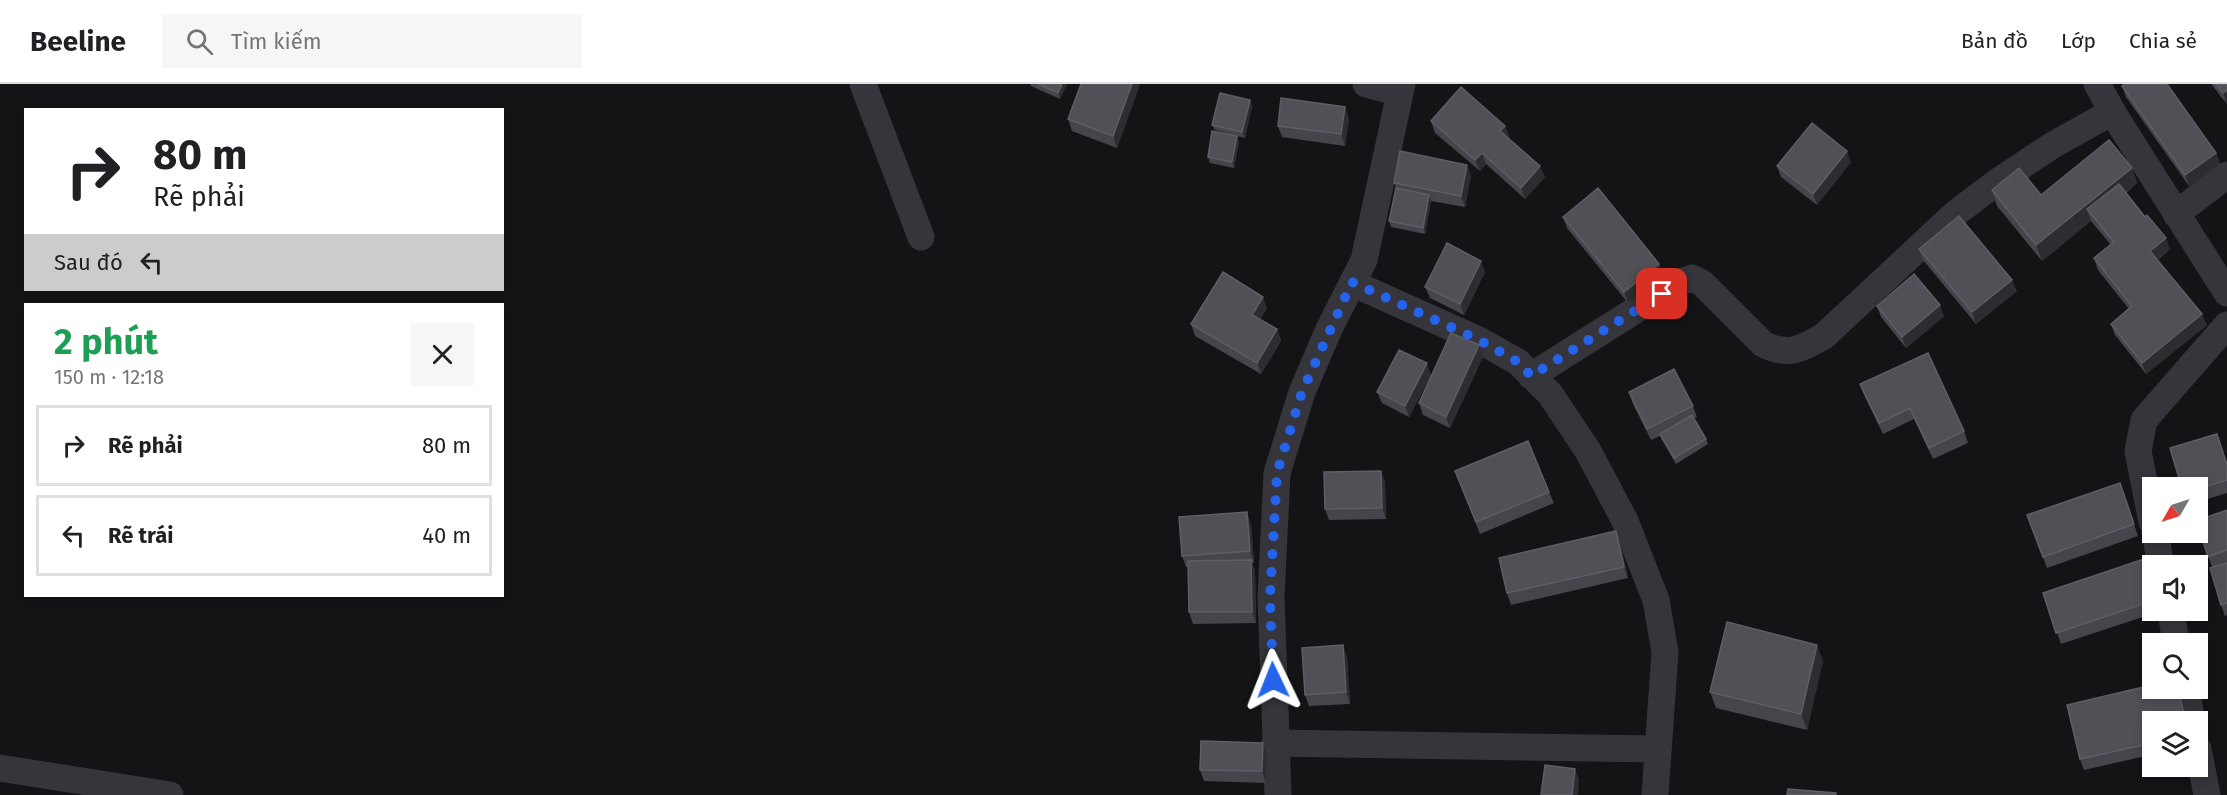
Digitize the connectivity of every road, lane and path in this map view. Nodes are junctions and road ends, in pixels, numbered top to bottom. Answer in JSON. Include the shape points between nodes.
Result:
{"nodes":[{"id":1,"x":863,"y":84,"type":"edge"},
{"id":2,"x":1366,"y":84,"type":"edge"},
{"id":3,"x":2097,"y":84,"type":"edge"},
{"id":4,"x":1401,"y":88,"type":"edge"},
{"id":5,"x":2112,"y":112,"type":"junction"},
{"id":6,"x":2227,"y":175,"type":"edge"},
{"id":7,"x":2176,"y":214,"type":"junction"},
{"id":8,"x":921,"y":237,"type":"dead end"},
{"id":9,"x":1352,"y":282,"type":"junction"},
{"id":10,"x":2227,"y":292,"type":"edge"},
{"id":11,"x":2227,"y":325,"type":"edge"},
{"id":12,"x":1531,"y":376,"type":"junction"},
{"id":13,"x":2143,"y":477,"type":"edge"},
{"id":14,"x":1275,"y":742,"type":"junction"},
{"id":15,"x":1658,"y":749,"type":"junction"},
{"id":16,"x":0,"y":768,"type":"edge"},
{"id":17,"x":2204,"y":777,"type":"edge"},
{"id":18,"x":170,"y":795,"type":"edge"},
{"id":19,"x":1278,"y":795,"type":"edge"},
{"id":20,"x":1655,"y":795,"type":"edge"},
{"id":21,"x":2207,"y":795,"type":"edge"}],
"edges":[{"from":1,"to":8,"type":"street"},
{"from":2,"to":4,"type":"street"},
{"from":3,"to":5,"type":"street"},
{"from":4,"to":9,"type":"street","via":[[1364,260]]},
{"from":5,"to":7,"type":"street"},
{"from":5,"to":12,"type":"street","via":[[2053,145],[1956,213],[1824,336],[1803,348],[1789,352],[1763,344],[1702,283],[1692,278]]},
{"from":6,"to":7,"type":"street"},
{"from":7,"to":10,"type":"street"},
{"from":9,"to":12,"type":"street","via":[[1479,340],[1518,362]]},
{"from":9,"to":14,"type":"street","via":[[1302,392],[1277,473],[1270,597]]},
{"from":11,"to":13,"type":"street","via":[[2144,420],[2138,451]]},
{"from":12,"to":15,"type":"street","via":[[1550,394],[1588,451],[1625,521],[1656,600],[1665,652]]},
{"from":14,"to":15,"type":"street"},
{"from":14,"to":19,"type":"street"},
{"from":15,"to":20,"type":"street"},
{"from":16,"to":18,"type":"street"},
{"from":17,"to":21,"type":"street"}]}
